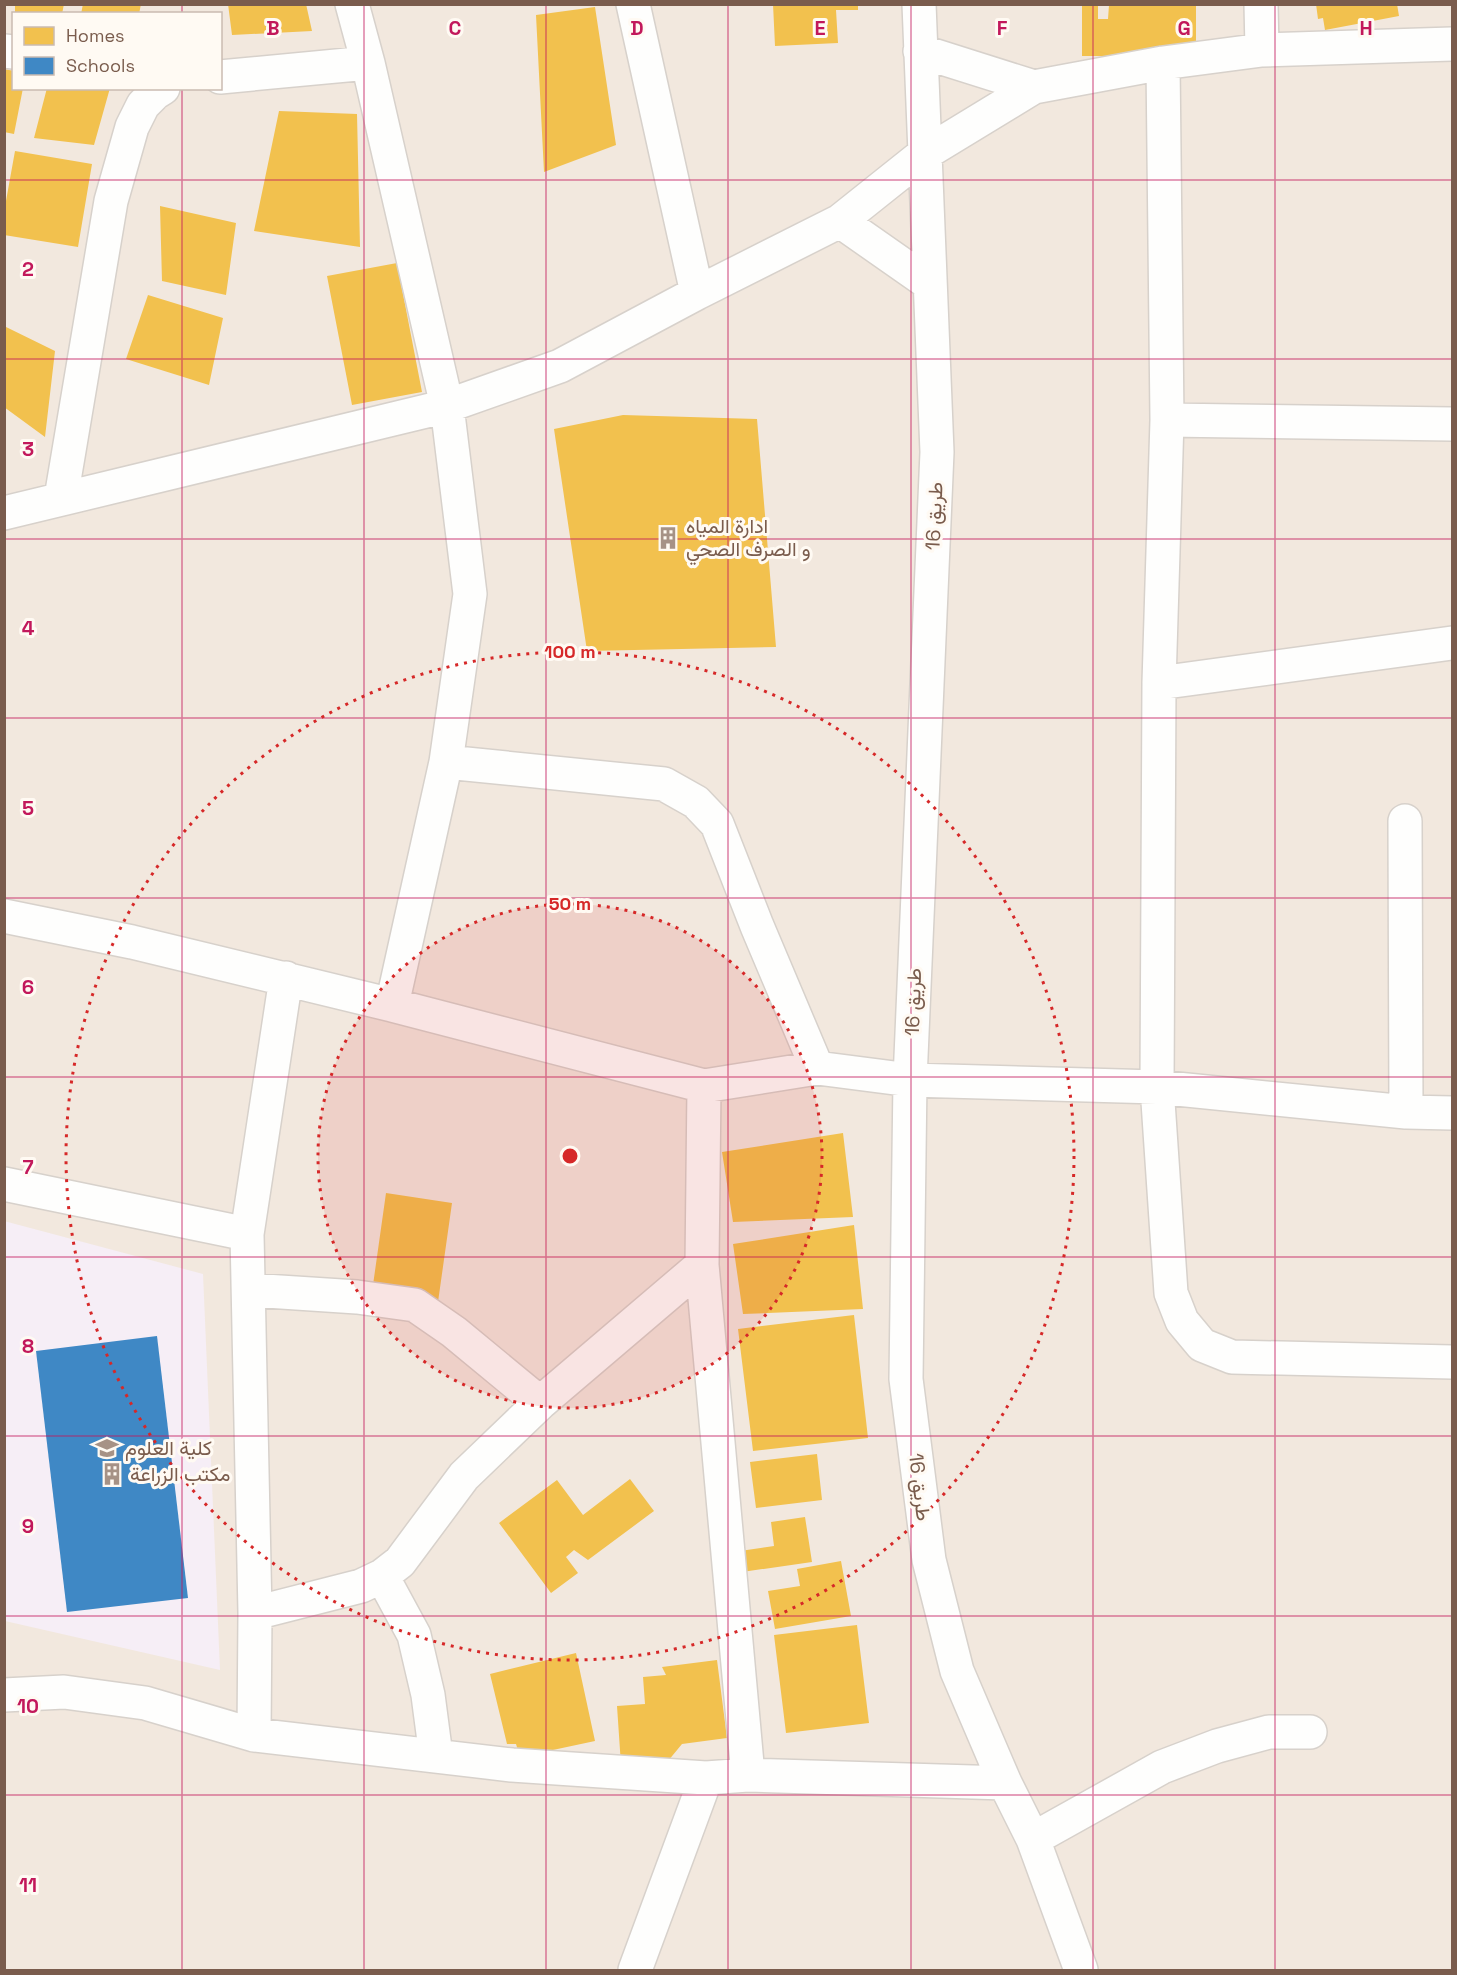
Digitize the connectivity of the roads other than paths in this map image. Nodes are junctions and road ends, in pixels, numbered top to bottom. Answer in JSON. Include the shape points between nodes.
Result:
{"nodes":[{"id":1,"x":352,"y":4,"type":"edge"},
{"id":2,"x":633,"y":4,"type":"edge"},
{"id":3,"x":918,"y":4,"type":"edge"},
{"id":4,"x":1260,"y":4,"type":"edge"},
{"id":5,"x":1452,"y":44,"type":"edge"},
{"id":6,"x":1262,"y":50,"type":"junction"},
{"id":7,"x":920,"y":51,"type":"junction"},
{"id":8,"x":368,"y":63,"type":"junction"},
{"id":9,"x":1163,"y":63,"type":"junction"},
{"id":10,"x":222,"y":77,"type":"edge"},
{"id":11,"x":1034,"y":87,"type":"junction"},
{"id":12,"x":160,"y":90,"type":"edge"},
{"id":13,"x":924,"y":154,"type":"junction"},
{"id":14,"x":840,"y":221,"type":"junction"},
{"id":15,"x":930,"y":284,"type":"junction"},
{"id":16,"x":697,"y":293,"type":"junction"},
{"id":17,"x":447,"y":406,"type":"junction"},
{"id":18,"x":1167,"y":420,"type":"junction"},
{"id":19,"x":1452,"y":424,"type":"edge"},
{"id":20,"x":61,"y":498,"type":"junction"},
{"id":21,"x":4,"y":513,"type":"edge"},
{"id":22,"x":1452,"y":643,"type":"edge"},
{"id":23,"x":1159,"y":683,"type":"junction"},
{"id":24,"x":446,"y":762,"type":"junction"},
{"id":25,"x":1404,"y":821,"type":"dead end"},
{"id":26,"x":4,"y":916,"type":"edge"},
{"id":27,"x":286,"y":978,"type":"junction"},
{"id":28,"x":392,"y":1005,"type":"junction"},
{"id":29,"x":817,"y":1068,"type":"junction"},
{"id":30,"x":910,"y":1080,"type":"junction"},
{"id":31,"x":704,"y":1086,"type":"junction"},
{"id":32,"x":1157,"y":1088,"type":"junction"},
{"id":33,"x":1406,"y":1112,"type":"junction"},
{"id":34,"x":1452,"y":1113,"type":"edge"},
{"id":35,"x":4,"y":1184,"type":"edge"},
{"id":36,"x":248,"y":1234,"type":"junction"},
{"id":37,"x":702,"y":1265,"type":"junction"},
{"id":38,"x":249,"y":1290,"type":"junction"},
{"id":39,"x":1452,"y":1362,"type":"edge"},
{"id":40,"x":540,"y":1403,"type":"junction"},
{"id":41,"x":382,"y":1576,"type":"junction"},
{"id":42,"x":255,"y":1613,"type":"junction"},
{"id":43,"x":4,"y":1695,"type":"edge"},
{"id":44,"x":1310,"y":1732,"type":"dead end"},
{"id":45,"x":255,"y":1735,"type":"junction"},
{"id":46,"x":435,"y":1756,"type":"junction"},
{"id":47,"x":748,"y":1775,"type":"junction"},
{"id":48,"x":706,"y":1778,"type":"junction"},
{"id":49,"x":1005,"y":1783,"type":"junction"},
{"id":50,"x":1033,"y":1839,"type":"junction"},
{"id":51,"x":635,"y":1971,"type":"edge"},
{"id":52,"x":1081,"y":1971,"type":"edge"}],
"edges":[{"from":1,"to":8,"type":"street"},
{"from":2,"to":16,"type":"street"},
{"from":3,"to":7,"type":"street","name":"طريق 16"},
{"from":4,"to":6,"type":"street"},
{"from":5,"to":6,"type":"street"},
{"from":6,"to":9,"type":"street"},
{"from":7,"to":11,"type":"street"},
{"from":7,"to":13,"type":"street","name":"طريق 16"},
{"from":8,"to":10,"type":"street"},
{"from":8,"to":17,"type":"street"},
{"from":9,"to":11,"type":"street"},
{"from":9,"to":18,"type":"street"},
{"from":11,"to":13,"type":"street"},
{"from":12,"to":20,"type":"street","via":[[143,105],[132,126],[111,201]]},
{"from":13,"to":14,"type":"street"},
{"from":13,"to":15,"type":"street","name":"طريق 16"},
{"from":14,"to":15,"type":"street"},
{"from":14,"to":16,"type":"street"},
{"from":15,"to":30,"type":"street","name":"طريق 16","via":[[937,453]]},
{"from":16,"to":17,"type":"street","via":[[560,366]]},
{"from":17,"to":20,"type":"street"},
{"from":17,"to":24,"type":"street","via":[[470,594]]},
{"from":18,"to":19,"type":"street"},
{"from":18,"to":23,"type":"street"},
{"from":20,"to":21,"type":"street"},
{"from":22,"to":23,"type":"street"},
{"from":23,"to":32,"type":"street"},
{"from":24,"to":28,"type":"street"},
{"from":24,"to":29,"type":"street","via":[[664,784],[696,802],[717,824]]},
{"from":25,"to":33,"type":"street"},
{"from":26,"to":27,"type":"street"},
{"from":27,"to":28,"type":"street"},
{"from":27,"to":36,"type":"street"},
{"from":28,"to":31,"type":"street"},
{"from":29,"to":30,"type":"street"},
{"from":29,"to":31,"type":"street"},
{"from":30,"to":32,"type":"street"},
{"from":30,"to":49,"type":"street","name":"طريق 16","via":[[906,1379],[929,1560],[957,1671]]},
{"from":31,"to":37,"type":"street"},
{"from":32,"to":33,"type":"street"},
{"from":32,"to":39,"type":"street","via":[[1171,1293],[1182,1321],[1202,1345],[1232,1357]]},
{"from":33,"to":34,"type":"street"},
{"from":35,"to":36,"type":"street"},
{"from":36,"to":38,"type":"street"},
{"from":37,"to":40,"type":"street"},
{"from":37,"to":47,"type":"street"},
{"from":38,"to":40,"type":"street","via":[[415,1305]]},
{"from":38,"to":42,"type":"street"},
{"from":40,"to":41,"type":"street","via":[[464,1476],[400,1562]]},
{"from":41,"to":42,"type":"street","via":[[361,1586]]},
{"from":41,"to":46,"type":"street","via":[[414,1635],[428,1695]]},
{"from":42,"to":45,"type":"street"},
{"from":43,"to":45,"type":"street","via":[[64,1692],[145,1702]]},
{"from":44,"to":50,"type":"street","via":[[1269,1732],[1162,1767]]},
{"from":45,"to":46,"type":"street"},
{"from":46,"to":48,"type":"street"},
{"from":47,"to":48,"type":"street"},
{"from":47,"to":49,"type":"street"},
{"from":48,"to":51,"type":"street"},
{"from":49,"to":50,"type":"street","name":"طريق 16"},
{"from":50,"to":52,"type":"street","name":"طريق 16"}]}
